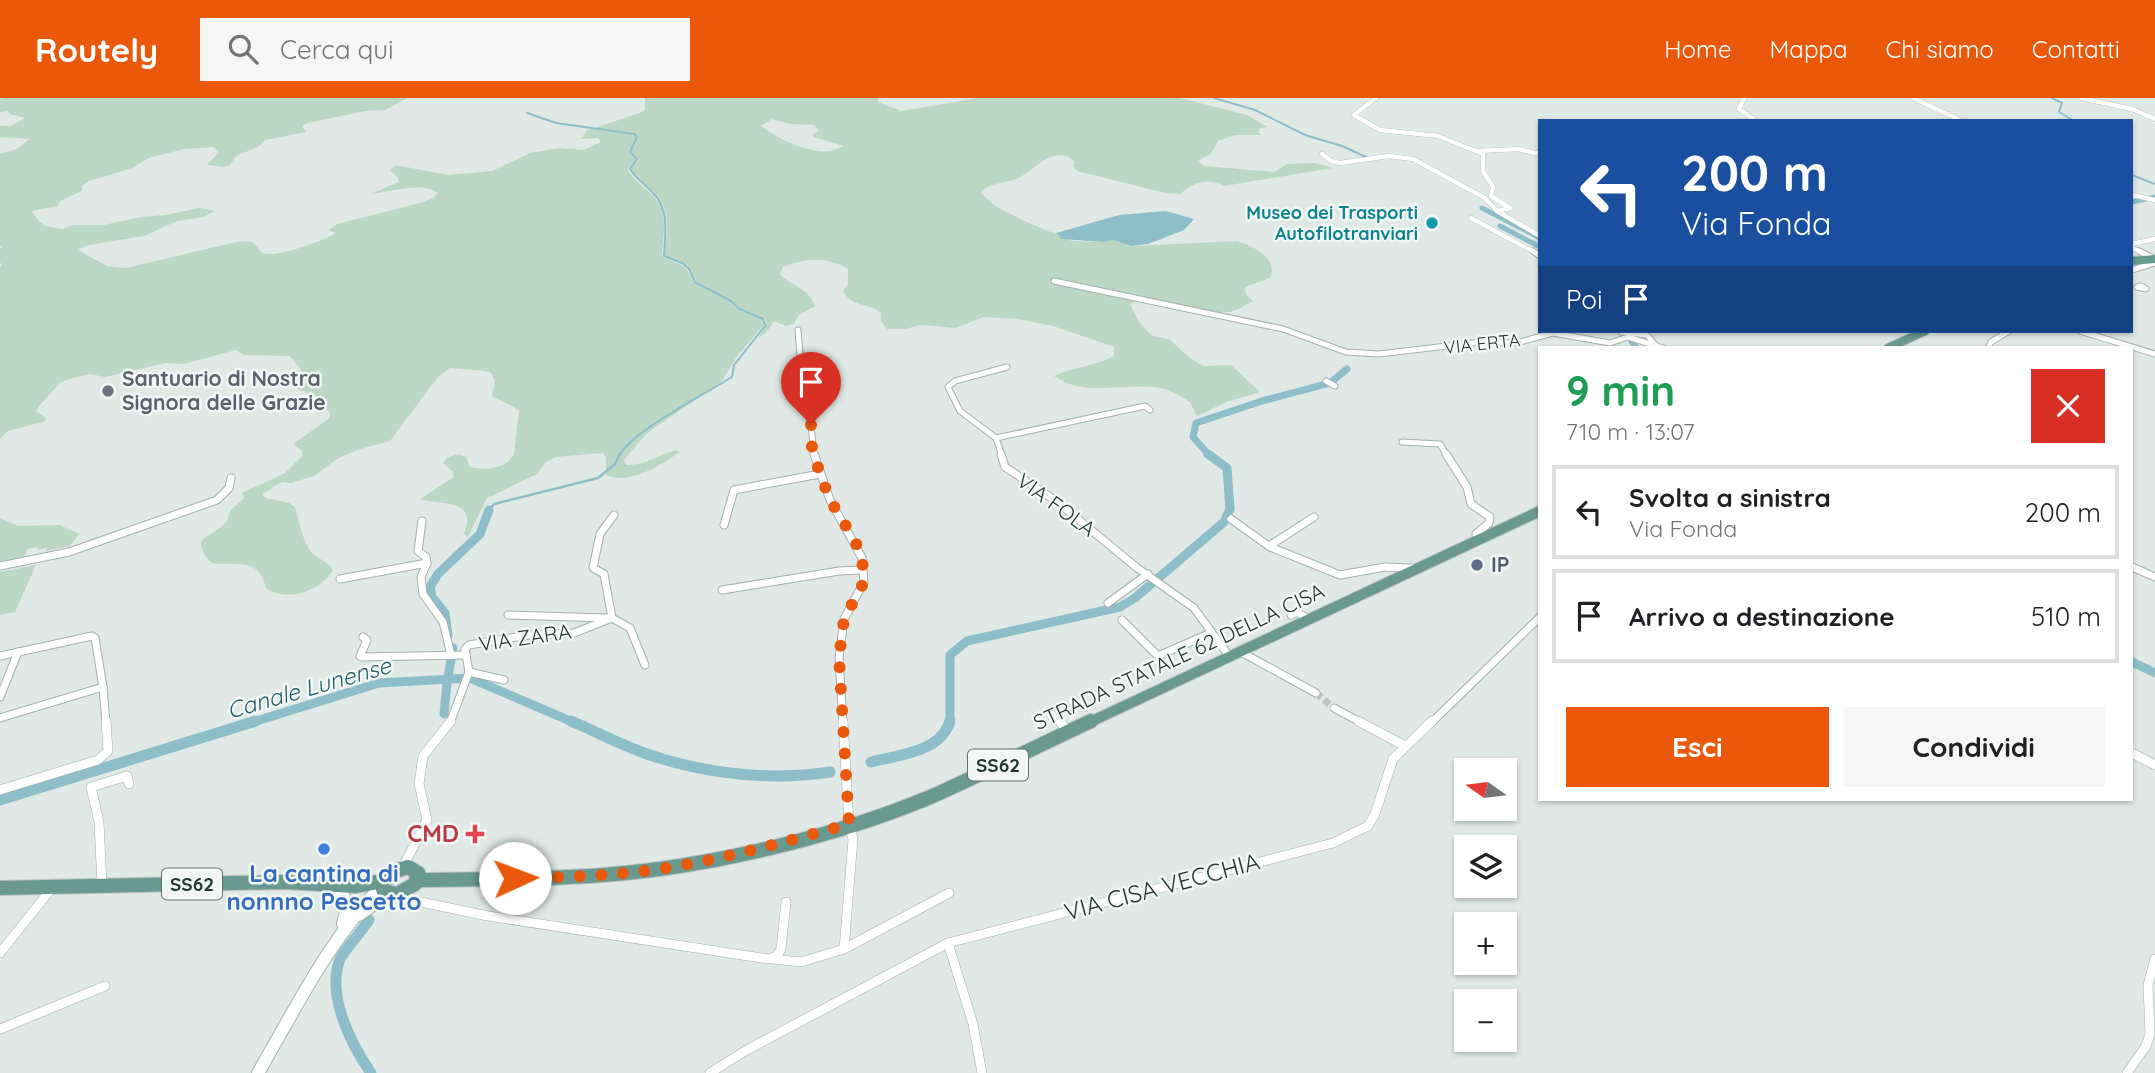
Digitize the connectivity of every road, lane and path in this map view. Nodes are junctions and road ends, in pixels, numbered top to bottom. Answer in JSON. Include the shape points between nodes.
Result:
{"nodes":[{"id":1,"x":1376,"y":98,"type":"edge"},
{"id":2,"x":1744,"y":98,"type":"edge"},
{"id":3,"x":1913,"y":98,"type":"edge"},
{"id":4,"x":2081,"y":98,"type":"edge"},
{"id":5,"x":1753,"y":119,"type":"edge"},
{"id":6,"x":1958,"y":119,"type":"edge"},
{"id":7,"x":2155,"y":119,"type":"edge"},
{"id":8,"x":1477,"y":151,"type":"junction"},
{"id":9,"x":1322,"y":154,"type":"dead end"},
{"id":10,"x":1538,"y":154,"type":"edge"},
{"id":11,"x":2133,"y":195,"type":"edge"},
{"id":12,"x":2154,"y":200,"type":"edge"},
{"id":13,"x":1497,"y":211,"type":"junction"},
{"id":14,"x":1471,"y":218,"type":"dead end"},
{"id":15,"x":1538,"y":235,"type":"edge"},
{"id":16,"x":2155,"y":239,"type":"edge"},
{"id":17,"x":2133,"y":246,"type":"edge"},
{"id":18,"x":2133,"y":247,"type":"edge"},
{"id":19,"x":1538,"y":255,"type":"edge"},
{"id":20,"x":2155,"y":260,"type":"edge"},
{"id":21,"x":2133,"y":261,"type":"edge"},
{"id":22,"x":2133,"y":270,"type":"edge"},
{"id":23,"x":1054,"y":281,"type":"dead end"},
{"id":24,"x":798,"y":330,"type":"dead end"},
{"id":25,"x":1630,"y":333,"type":"edge"},
{"id":26,"x":1922,"y":333,"type":"edge"},
{"id":27,"x":2006,"y":333,"type":"edge"},
{"id":28,"x":2087,"y":333,"type":"edge"},
{"id":29,"x":1610,"y":343,"type":"junction"},
{"id":30,"x":1615,"y":346,"type":"edge"},
{"id":31,"x":1658,"y":346,"type":"edge"},
{"id":32,"x":1892,"y":346,"type":"edge"},
{"id":33,"x":1989,"y":346,"type":"edge"},
{"id":34,"x":2129,"y":346,"type":"edge"},
{"id":35,"x":2133,"y":347,"type":"edge"},
{"id":36,"x":2155,"y":354,"type":"edge"},
{"id":37,"x":1007,"y":367,"type":"dead end"},
{"id":38,"x":1326,"y":381,"type":"dead end"},
{"id":39,"x":1335,"y":386,"type":"dead end"},
{"id":40,"x":1150,"y":410,"type":"dead end"},
{"id":41,"x":996,"y":438,"type":"junction"},
{"id":42,"x":1402,"y":442,"type":"dead end"},
{"id":43,"x":820,"y":474,"type":"junction"},
{"id":44,"x":231,"y":478,"type":"dead end"},
{"id":45,"x":1538,"y":513,"type":"edge"},
{"id":46,"x":614,"y":515,"type":"dead end"},
{"id":47,"x":1314,"y":517,"type":"dead end"},
{"id":48,"x":1231,"y":519,"type":"dead end"},
{"id":49,"x":422,"y":521,"type":"dead end"},
{"id":50,"x":724,"y":525,"type":"dead end"},
{"id":51,"x":1483,"y":538,"type":"junction"},
{"id":52,"x":1269,"y":546,"type":"junction"},
{"id":53,"x":426,"y":563,"type":"junction"},
{"id":54,"x":0,"y":566,"type":"edge"},
{"id":55,"x":2133,"y":567,"type":"edge"},
{"id":56,"x":1417,"y":569,"type":"junction"},
{"id":57,"x":862,"y":570,"type":"junction"},
{"id":58,"x":1150,"y":575,"type":"junction"},
{"id":59,"x":2155,"y":576,"type":"edge"},
{"id":60,"x":340,"y":579,"type":"dead end"},
{"id":61,"x":722,"y":590,"type":"dead end"},
{"id":62,"x":1108,"y":603,"type":"dead end"},
{"id":63,"x":508,"y":615,"type":"dead end"},
{"id":64,"x":610,"y":618,"type":"junction"},
{"id":65,"x":1538,"y":619,"type":"edge"},
{"id":66,"x":1122,"y":620,"type":"dead end"},
{"id":67,"x":1211,"y":633,"type":"junction"},
{"id":68,"x":363,"y":637,"type":"dead end"},
{"id":69,"x":18,"y":652,"type":"junction"},
{"id":70,"x":1235,"y":654,"type":"junction"},
{"id":71,"x":455,"y":655,"type":"junction"},
{"id":72,"x":0,"y":656,"type":"edge"},
{"id":73,"x":645,"y":665,"type":"dead end"},
{"id":74,"x":469,"y":672,"type":"junction"},
{"id":75,"x":504,"y":680,"type":"dead end"},
{"id":76,"x":103,"y":687,"type":"junction"},
{"id":77,"x":1316,"y":693,"type":"tunnel mouth"},
{"id":78,"x":0,"y":697,"type":"edge"},
{"id":79,"x":1334,"y":708,"type":"tunnel mouth"},
{"id":80,"x":1052,"y":713,"type":"dead end"},
{"id":81,"x":0,"y":718,"type":"edge"},
{"id":82,"x":1069,"y":732,"type":"junction"},
{"id":83,"x":1405,"y":746,"type":"junction"},
{"id":84,"x":2133,"y":754,"type":"edge"},
{"id":85,"x":2155,"y":765,"type":"edge"},
{"id":86,"x":129,"y":783,"type":"dead end"},
{"id":87,"x":0,"y":790,"type":"edge"},
{"id":88,"x":849,"y":824,"type":"junction"},
{"id":89,"x":403,"y":868,"type":"junction"},
{"id":90,"x":417,"y":880,"type":"junction"},
{"id":91,"x":102,"y":886,"type":"junction"},
{"id":92,"x":335,"y":886,"type":"junction"},
{"id":93,"x":52,"y":887,"type":"junction"},
{"id":94,"x":0,"y":888,"type":"edge"},
{"id":95,"x":388,"y":888,"type":"junction"},
{"id":96,"x":949,"y":893,"type":"dead end"},
{"id":97,"x":786,"y":902,"type":"dead end"},
{"id":98,"x":948,"y":943,"type":"junction"},
{"id":99,"x":333,"y":944,"type":"junction"},
{"id":100,"x":844,"y":949,"type":"junction"},
{"id":101,"x":0,"y":953,"type":"edge"},
{"id":102,"x":771,"y":959,"type":"junction"},
{"id":103,"x":2155,"y":959,"type":"edge"},
{"id":104,"x":104,"y":986,"type":"dead end"},
{"id":105,"x":0,"y":1029,"type":"edge"},
{"id":106,"x":258,"y":1073,"type":"edge"},
{"id":107,"x":710,"y":1073,"type":"edge"},
{"id":108,"x":982,"y":1073,"type":"edge"},
{"id":109,"x":2127,"y":1073,"type":"edge"}],
"edges":[{"from":1,"to":8,"type":"street","via":[[1353,115],[1365,125],[1448,138]]},
{"from":2,"to":5,"type":"street","via":[[1739,109]]},
{"from":3,"to":6,"type":"street"},
{"from":4,"to":7,"type":"street"},
{"from":8,"to":10,"type":"street"},
{"from":8,"to":13,"type":"street","via":[[1485,156],[1483,171],[1493,187],[1491,196],[1510,208]]},
{"from":9,"to":13,"type":"street","via":[[1338,163],[1396,156],[1413,159],[1485,198]]},
{"from":11,"to":12,"type":"street"},
{"from":13,"to":15,"type":"street"},
{"from":14,"to":19,"type":"street"},
{"from":16,"to":17,"type":"street"},
{"from":18,"to":20,"type":"street"},
{"from":20,"to":21,"type":"main road"},
{"from":20,"to":22,"type":"street"},
{"from":23,"to":29,"type":"street","name":"VIA ERTA","via":[[1230,316],[1346,352],[1379,354],[1481,342],[1516,343],[1553,333]]},
{"from":24,"to":43,"type":"street","via":[[804,405]]},
{"from":25,"to":29,"type":"street","name":"VIA ERTA"},
{"from":25,"to":31,"type":"street"},
{"from":26,"to":32,"type":"main road"},
{"from":27,"to":33,"type":"street"},
{"from":28,"to":34,"type":"street"},
{"from":29,"to":30,"type":"street"},
{"from":35,"to":36,"type":"street"},
{"from":37,"to":41,"type":"street","via":[[947,387],[953,405]]},
{"from":38,"to":39,"type":"street"},
{"from":40,"to":41,"type":"street","via":[[1145,406]]},
{"from":41,"to":58,"type":"street","name":"VIA FOLA","via":[[1005,467]]},
{"from":42,"to":51,"type":"street","via":[[1440,444],[1464,481],[1471,503],[1490,517],[1476,534]]},
{"from":43,"to":50,"type":"street","via":[[734,490]]},
{"from":43,"to":57,"type":"street","via":[[860,551]]},
{"from":44,"to":54,"type":"street","via":[[229,488],[216,500],[69,552]]},
{"from":45,"to":51,"type":"main road","name":"STRADA STATALE 62 DELLA CISA","number":"SS62"},
{"from":46,"to":64,"type":"street","via":[[600,534],[593,568],[604,574]]},
{"from":47,"to":52,"type":"street"},
{"from":48,"to":52,"type":"street"},
{"from":49,"to":53,"type":"street","via":[[418,551]]},
{"from":51,"to":56,"type":"main road","name":"STRADA STATALE 62 DELLA CISA","number":"SS62"},
{"from":52,"to":56,"type":"street","via":[[1340,575],[1385,567]]},
{"from":53,"to":60,"type":"street"},
{"from":53,"to":71,"type":"street","via":[[421,577],[423,594],[443,621]]},
{"from":55,"to":59,"type":"street"},
{"from":56,"to":70,"type":"main road","name":"STRADA STATALE 62 DELLA CISA","number":"SS62","via":[[1300,614]]},
{"from":57,"to":61,"type":"street"},
{"from":57,"to":88,"type":"street","via":[[864,582],[842,628],[839,658]]},
{"from":58,"to":62,"type":"street"},
{"from":58,"to":67,"type":"street","name":"VIA FOLA","via":[[1194,608]]},
{"from":63,"to":64,"type":"street"},
{"from":64,"to":71,"type":"street","name":"VIA ZARA","via":[[574,633],[469,645]]},
{"from":64,"to":73,"type":"street","via":[[630,628]]},
{"from":65,"to":83,"type":"street","name":"VIA CISA VECCHIA"},
{"from":66,"to":67,"type":"street","via":[[1158,656]]},
{"from":67,"to":70,"type":"street","name":"VIA FOLA"},
{"from":68,"to":71,"type":"street","via":[[367,640],[362,657]]},
{"from":69,"to":72,"type":"street"},
{"from":69,"to":76,"type":"street","via":[[93,636]]},
{"from":69,"to":78,"type":"street"},
{"from":70,"to":77,"type":"street"},
{"from":70,"to":82,"type":"main road","name":"STRADA STATALE 62 DELLA CISA","number":"SS62"},
{"from":71,"to":74,"type":"street","name":"VIA ZARA"},
{"from":74,"to":75,"type":"street"},
{"from":74,"to":89,"type":"street","name":"VIA ZARA","via":[[450,723],[423,756],[419,785],[427,820]]},
{"from":76,"to":81,"type":"street"},
{"from":76,"to":87,"type":"street","via":[[106,755]]},
{"from":79,"to":83,"type":"street"},
{"from":80,"to":82,"type":"street"},
{"from":82,"to":88,"type":"main road","name":"STRADA STATALE 62 DELLA CISA","number":"SS62","via":[[927,798]]},
{"from":83,"to":98,"type":"street","name":"VIA CISA VECCHIA","via":[[1389,767],[1372,821],[1354,834]]},
{"from":84,"to":85,"type":"street"},
{"from":86,"to":91,"type":"street","via":[[127,776],[91,787],[99,822]]},
{"from":88,"to":90,"type":"main road","name":"STRADA STATALE 62 DELLA CISA","number":"SS62","via":[[738,854],[664,868],[553,877]]},
{"from":88,"to":100,"type":"street","via":[[853,839]]},
{"from":89,"to":90,"type":"main road","via":[[416,870]]},
{"from":89,"to":95,"type":"main road","via":[[391,873]]},
{"from":90,"to":95,"type":"main road"},
{"from":91,"to":92,"type":"main road","number":"SS62","via":[[284,882]]},
{"from":91,"to":93,"type":"main road","number":"SS62"},
{"from":92,"to":95,"type":"main road","number":"SS62"},
{"from":92,"to":99,"type":"street","via":[[350,905]]},
{"from":93,"to":94,"type":"main road","number":"SS62"},
{"from":93,"to":101,"type":"street"},
{"from":95,"to":99,"type":"street"},
{"from":95,"to":102,"type":"street","via":[[416,901],[488,916]]},
{"from":96,"to":100,"type":"street"},
{"from":97,"to":102,"type":"street","via":[[781,949]]},
{"from":98,"to":107,"type":"street","name":"VIA CISA VECCHIA"},
{"from":98,"to":108,"type":"street","via":[[973,1024]]},
{"from":99,"to":106,"type":"street"},
{"from":100,"to":102,"type":"street","via":[[802,962]]},
{"from":103,"to":109,"type":"street","via":[[2148,985],[2150,1034]]},
{"from":104,"to":105,"type":"street"}]}
